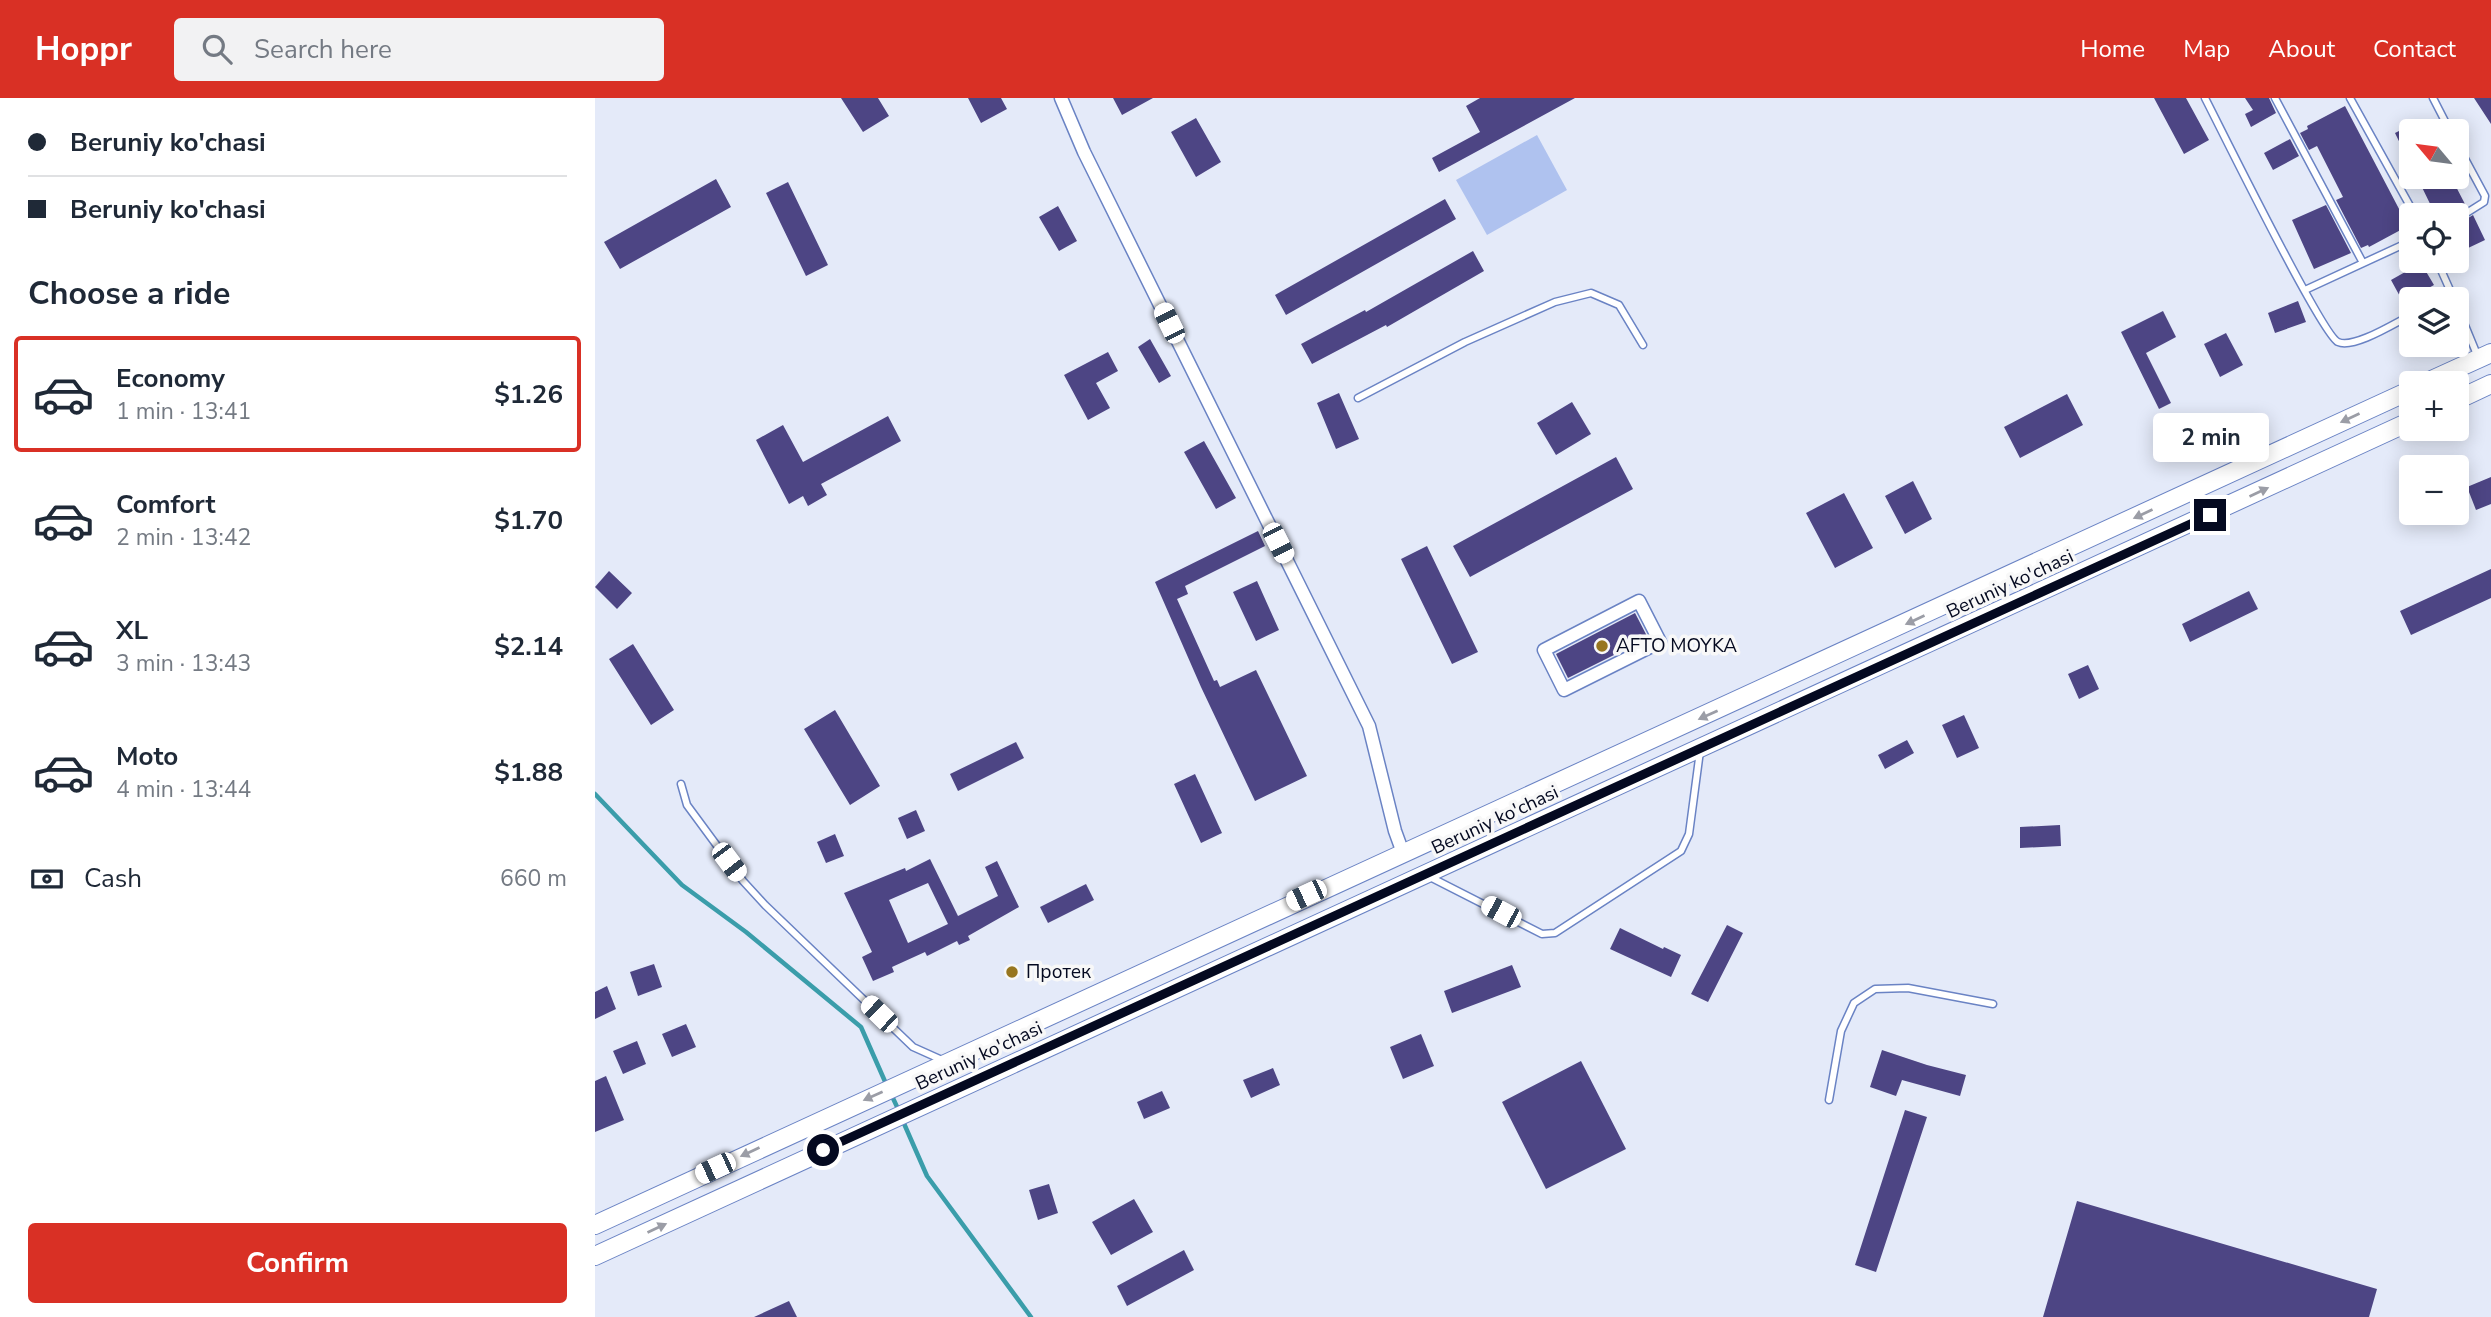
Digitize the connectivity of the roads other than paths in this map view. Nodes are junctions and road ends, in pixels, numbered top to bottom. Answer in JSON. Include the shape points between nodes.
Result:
{"nodes":[{"id":1,"x":1061,"y":98,"type":"edge"},
{"id":2,"x":2205,"y":98,"type":"edge"},
{"id":3,"x":2275,"y":98,"type":"edge"},
{"id":4,"x":2350,"y":98,"type":"edge"},
{"id":5,"x":2433,"y":98,"type":"edge"},
{"id":6,"x":2444,"y":119,"type":"edge"},
{"id":7,"x":2469,"y":166,"type":"edge"},
{"id":8,"x":2408,"y":203,"type":"edge"},
{"id":9,"x":2469,"y":213,"type":"edge"},
{"id":10,"x":2399,"y":247,"type":"edge"},
{"id":11,"x":2363,"y":263,"type":"junction"},
{"id":12,"x":2305,"y":290,"type":"junction"},
{"id":13,"x":2399,"y":321,"type":"edge"},
{"id":14,"x":2469,"y":327,"type":"edge"},
{"id":15,"x":1643,"y":345,"type":"dead end"},
{"id":16,"x":2485,"y":356,"type":"edge"},
{"id":17,"x":2452,"y":371,"type":"edge"},
{"id":18,"x":2491,"y":384,"type":"edge"},
{"id":19,"x":2469,"y":394,"type":"edge"},
{"id":20,"x":2399,"y":396,"type":"edge"},
{"id":21,"x":1358,"y":398,"type":"dead end"},
{"id":22,"x":2399,"y":427,"type":"edge"},
{"id":23,"x":1544,"y":650,"type":"joint"},
{"id":24,"x":1737,"y":702,"type":"junction"},
{"id":25,"x":1749,"y":727,"type":"junction"},
{"id":26,"x":1700,"y":750,"type":"junction"},
{"id":27,"x":681,"y":784,"type":"dead end"},
{"id":28,"x":1403,"y":853,"type":"junction"},
{"id":29,"x":1426,"y":875,"type":"junction"},
{"id":30,"x":1093,"y":994,"type":"junction"},
{"id":31,"x":1993,"y":1004,"type":"dead end"},
{"id":32,"x":1106,"y":1021,"type":"junction"},
{"id":33,"x":941,"y":1065,"type":"junction"},
{"id":34,"x":1829,"y":1100,"type":"dead end"},
{"id":35,"x":595,"y":1225,"type":"edge"},
{"id":36,"x":595,"y":1256,"type":"edge"}],
"edges":[{"from":1,"to":28,"type":"street","via":[[1369,726]]},
{"from":2,"to":12,"type":"lane"},
{"from":3,"to":11,"type":"lane"},
{"from":4,"to":8,"type":"lane"},
{"from":5,"to":6,"type":"lane"},
{"from":7,"to":9,"type":"lane","via":[[2485,196]]},
{"from":10,"to":11,"type":"lane"},
{"from":11,"to":12,"type":"lane"},
{"from":12,"to":13,"type":"lane","via":[[2336,341],[2351,344]]},
{"from":14,"to":16,"type":"lane"},
{"from":15,"to":21,"type":"lane","via":[[1619,305],[1591,293],[1555,302],[1476,337]]},
{"from":16,"to":17,"type":"main road"},
{"from":18,"to":19,"type":"main road"},
{"from":20,"to":24,"type":"main road","name":"Beruniy ko'chasi","one_way":true},
{"from":25,"to":22,"type":"main road","name":"Beruniy ko'chasi","one_way":true},
{"from":23,"to":23,"type":"street","via":[[1639,601],[1660,642],[1565,690]]},
{"from":24,"to":25,"type":"main road"},
{"from":24,"to":28,"type":"main road","name":"Beruniy ko'chasi","one_way":true},
{"from":25,"to":26,"type":"main road","name":"Beruniy ko'chasi"},
{"from":26,"to":29,"type":"main road","name":"Beruniy ko'chasi"},
{"from":26,"to":29,"type":"lane","via":[[1689,834],[1681,851],[1555,933],[1542,934]]},
{"from":27,"to":33,"type":"lane","via":[[687,805],[765,905],[913,1047]]},
{"from":28,"to":30,"type":"main road","name":"Beruniy ko'chasi"},
{"from":29,"to":32,"type":"main road","name":"Beruniy ko'chasi"},
{"from":30,"to":32,"type":"main road"},
{"from":30,"to":33,"type":"main road","name":"Beruniy ko'chasi"},
{"from":31,"to":34,"type":"lane","via":[[1908,988],[1875,989],[1854,1003],[1841,1031]]},
{"from":36,"to":32,"type":"main road","name":"Beruniy ko'chasi","one_way":true},
{"from":33,"to":35,"type":"main road","name":"Beruniy ko'chasi","one_way":true}]}
